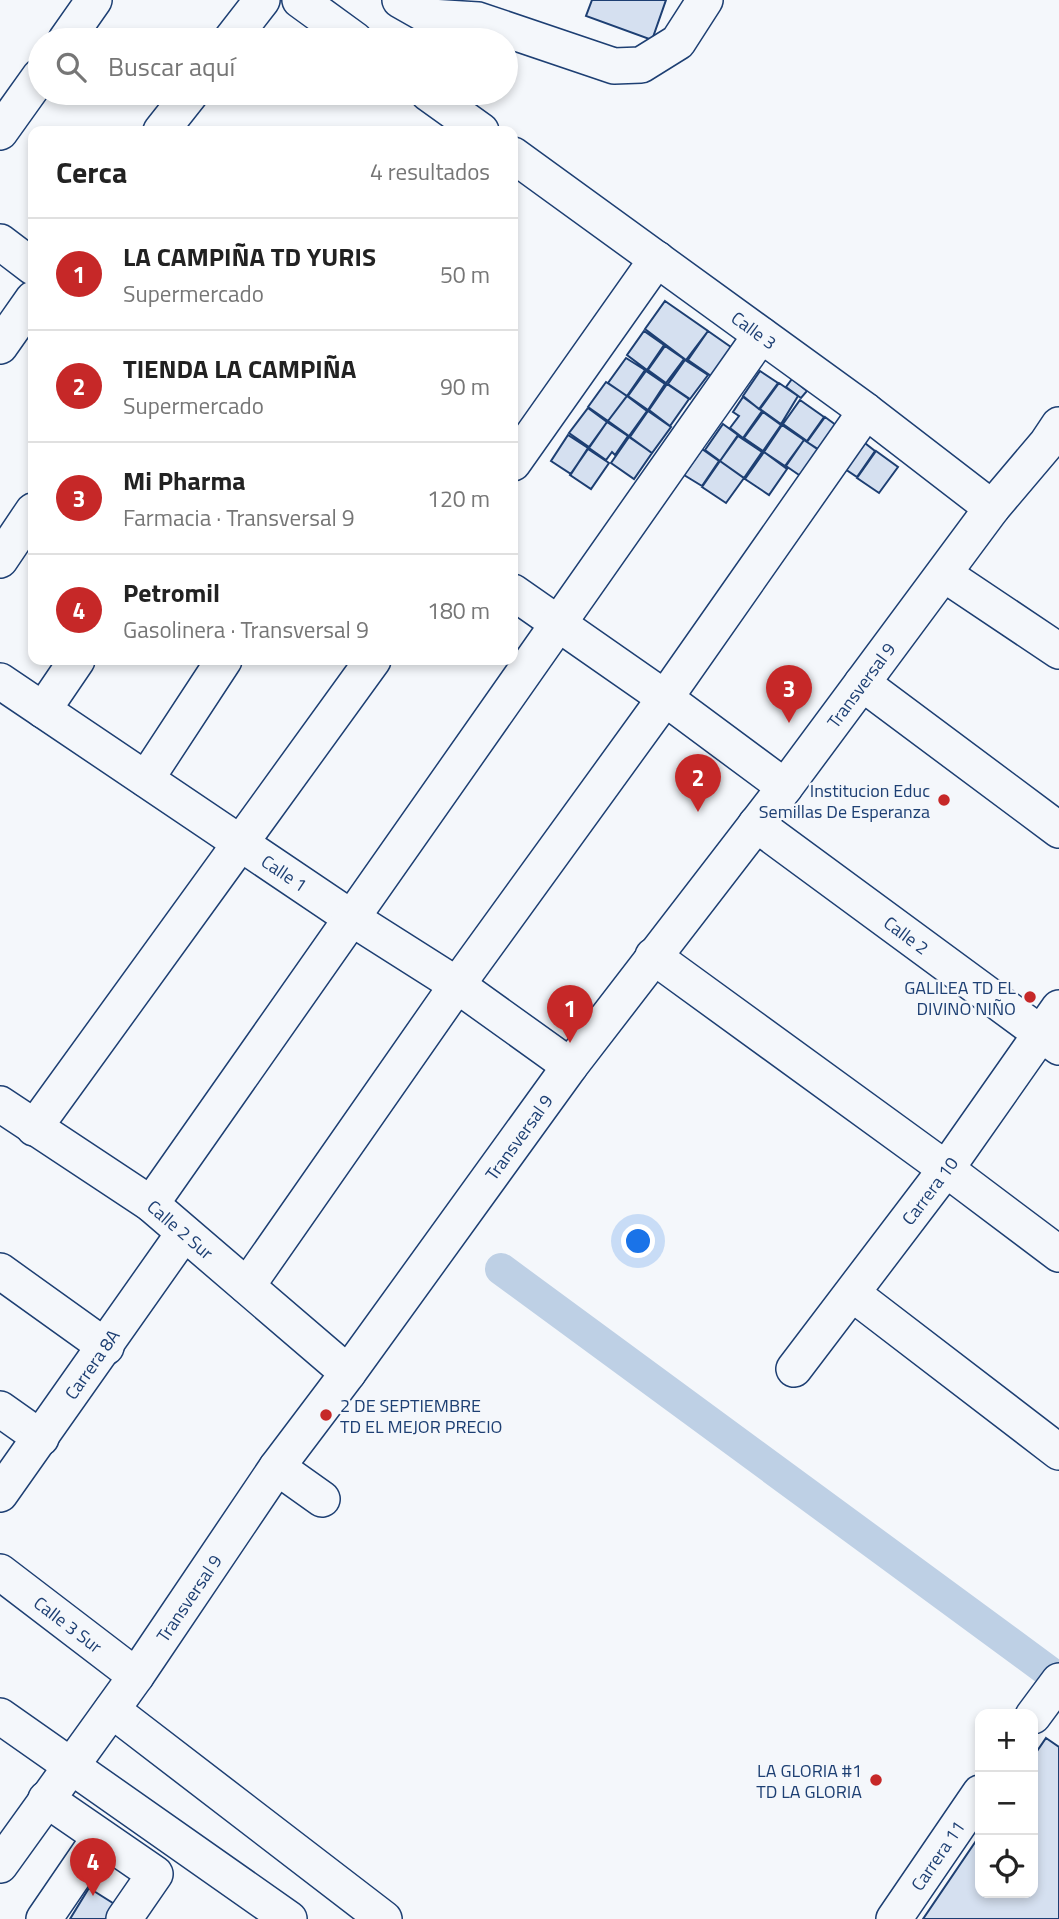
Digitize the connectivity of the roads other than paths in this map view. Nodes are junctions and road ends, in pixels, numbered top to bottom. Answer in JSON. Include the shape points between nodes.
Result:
{"nodes":[{"id":1,"x":94,"y":0,"type":"edge"},
{"id":2,"x":262,"y":0,"type":"edge"},
{"id":3,"x":300,"y":0,"type":"edge"},
{"id":4,"x":400,"y":0,"type":"edge"},
{"id":5,"x":705,"y":0,"type":"edge"},
{"id":6,"x":74,"y":28,"type":"edge"},
{"id":7,"x":240,"y":28,"type":"edge"},
{"id":8,"x":338,"y":28,"type":"edge"},
{"id":9,"x":502,"y":28,"type":"edge"},
{"id":10,"x":518,"y":34,"type":"edge"},
{"id":11,"x":28,"y":93,"type":"edge"},
{"id":12,"x":182,"y":105,"type":"edge"},
{"id":13,"x":445,"y":105,"type":"edge"},
{"id":14,"x":165,"y":126,"type":"edge"},
{"id":15,"x":474,"y":126,"type":"edge"},
{"id":16,"x":0,"y":132,"type":"edge"},
{"id":17,"x":518,"y":159,"type":"edge"},
{"id":18,"x":0,"y":242,"type":"edge"},
{"id":19,"x":657,"y":259,"type":"junction"},
{"id":20,"x":28,"y":263,"type":"edge"},
{"id":21,"x":28,"y":306,"type":"edge"},
{"id":22,"x":761,"y":335,"type":"junction"},
{"id":23,"x":0,"y":346,"type":"edge"},
{"id":24,"x":866,"y":411,"type":"junction"},
{"id":25,"x":1055,"y":440,"type":"edge"},
{"id":26,"x":518,"y":456,"type":"edge"},
{"id":27,"x":992,"y":508,"type":"junction"},
{"id":28,"x":28,"y":518,"type":"edge"},
{"id":29,"x":0,"y":560,"type":"edge"},
{"id":30,"x":944,"y":574,"type":"junction"},
{"id":31,"x":518,"y":595,"type":"edge"},
{"id":32,"x":558,"y":623,"type":"junction"},
{"id":33,"x":1059,"y":651,"type":"edge"},
{"id":34,"x":74,"y":665,"type":"edge"},
{"id":35,"x":221,"y":665,"type":"edge"},
{"id":36,"x":369,"y":665,"type":"edge"},
{"id":37,"x":0,"y":681,"type":"edge"},
{"id":38,"x":862,"y":682,"type":"junction"},
{"id":39,"x":665,"y":698,"type":"junction"},
{"id":40,"x":43,"y":710,"type":"junction"},
{"id":41,"x":146,"y":779,"type":"junction"},
{"id":42,"x":785,"y":787,"type":"junction"},
{"id":43,"x":756,"y":824,"type":"junction"},
{"id":44,"x":1059,"y":830,"type":"edge"},
{"id":45,"x":241,"y":844,"type":"junction"},
{"id":46,"x":353,"y":919,"type":"junction"},
{"id":47,"x":653,"y":956,"type":"junction"},
{"id":48,"x":457,"y":985,"type":"junction"},
{"id":49,"x":1053,"y":1030,"type":"edge"},
{"id":50,"x":570,"y":1066,"type":"junction"},
{"id":51,"x":0,"y":1104,"type":"edge"},
{"id":52,"x":34,"y":1128,"type":"junction"},
{"id":53,"x":946,"y":1168,"type":"junction"},
{"id":54,"x":151,"y":1204,"type":"junction"},
{"id":55,"x":184,"y":1233,"type":"junction"},
{"id":56,"x":1059,"y":1254,"type":"edge"},
{"id":57,"x":0,"y":1271,"type":"edge"},
{"id":58,"x":247,"y":1286,"type":"junction"},
{"id":59,"x":853,"y":1294,"type":"junction"},
{"id":60,"x":106,"y":1347,"type":"junction"},
{"id":61,"x":794,"y":1369,"type":"dead end"},
{"id":62,"x":348,"y":1373,"type":"junction"},
{"id":63,"x":0,"y":1409,"type":"edge"},
{"id":64,"x":41,"y":1438,"type":"junction"},
{"id":65,"x":1059,"y":1452,"type":"edge"},
{"id":66,"x":277,"y":1468,"type":"junction"},
{"id":67,"x":0,"y":1494,"type":"edge"},
{"id":68,"x":322,"y":1499,"type":"dead end"},
{"id":69,"x":0,"y":1572,"type":"edge"},
{"id":70,"x":136,"y":1676,"type":"junction"},
{"id":71,"x":112,"y":1710,"type":"junction"},
{"id":72,"x":0,"y":1716,"type":"edge"},
{"id":73,"x":70,"y":1765,"type":"junction"},
{"id":74,"x":46,"y":1799,"type":"junction"},
{"id":75,"x":975,"y":1800,"type":"edge"},
{"id":76,"x":100,"y":1837,"type":"junction"},
{"id":77,"x":1,"y":1861,"type":"edge"},
{"id":78,"x":370,"y":1915,"type":"edge"},
{"id":79,"x":44,"y":1919,"type":"edge"},
{"id":80,"x":124,"y":1919,"type":"edge"},
{"id":81,"x":289,"y":1919,"type":"edge"},
{"id":82,"x":894,"y":1919,"type":"edge"}],
"edges":[{"from":1,"to":6,"type":"street"},
{"from":2,"to":7,"type":"street"},
{"from":3,"to":8,"type":"street"},
{"from":4,"to":9,"type":"street","via":[[429,17],[478,20]]},
{"from":5,"to":10,"type":"street","via":[[678,42],[641,65],[614,66]]},
{"from":11,"to":16,"type":"street"},
{"from":12,"to":14,"type":"street"},
{"from":13,"to":15,"type":"street"},
{"from":17,"to":19,"type":"street","name":"Calle 3"},
{"from":18,"to":20,"type":"street"},
{"from":19,"to":22,"type":"street","name":"Calle 3"},
{"from":19,"to":26,"type":"street"},
{"from":21,"to":23,"type":"street"},
{"from":22,"to":24,"type":"street","name":"Calle 3"},
{"from":22,"to":32,"type":"street"},
{"from":24,"to":27,"type":"street","name":"Calle 3"},
{"from":24,"to":39,"type":"street"},
{"from":25,"to":27,"type":"street","name":"Transversal 9"},
{"from":27,"to":30,"type":"street","name":"Transversal 9"},
{"from":28,"to":29,"type":"street"},
{"from":30,"to":33,"type":"street"},
{"from":30,"to":38,"type":"street","name":"Transversal 9"},
{"from":31,"to":32,"type":"street"},
{"from":32,"to":39,"type":"street"},
{"from":32,"to":46,"type":"street"},
{"from":34,"to":40,"type":"street"},
{"from":35,"to":41,"type":"street"},
{"from":36,"to":45,"type":"street"},
{"from":37,"to":40,"type":"street","name":"Calle 1"},
{"from":38,"to":42,"type":"street","name":"Transversal 9"},
{"from":38,"to":44,"type":"street"},
{"from":39,"to":42,"type":"street"},
{"from":39,"to":48,"type":"street"},
{"from":40,"to":41,"type":"street","name":"Calle 1"},
{"from":41,"to":45,"type":"street","name":"Calle 1"},
{"from":42,"to":43,"type":"street","name":"Transversal 9"},
{"from":43,"to":47,"type":"street","name":"Transversal 9"},
{"from":43,"to":49,"type":"street","name":"Calle 2"},
{"from":45,"to":46,"type":"street","name":"Calle 1"},
{"from":45,"to":52,"type":"street"},
{"from":46,"to":48,"type":"street","name":"Calle 1"},
{"from":46,"to":54,"type":"street"},
{"from":47,"to":50,"type":"street","name":"Transversal 9"},
{"from":47,"to":53,"type":"street"},
{"from":48,"to":50,"type":"street","name":"Calle 1"},
{"from":48,"to":58,"type":"street"},
{"from":49,"to":53,"type":"street","name":"Carrera 10"},
{"from":50,"to":62,"type":"street","name":"Transversal 9"},
{"from":51,"to":52,"type":"street","name":"Calle 2 Sur"},
{"from":52,"to":54,"type":"street","name":"Calle 2 Sur"},
{"from":53,"to":56,"type":"street"},
{"from":53,"to":59,"type":"street","name":"Carrera 10"},
{"from":54,"to":55,"type":"street","name":"Calle 2 Sur"},
{"from":55,"to":58,"type":"street","name":"Calle 2 Sur"},
{"from":55,"to":60,"type":"street","name":"Carrera 8A"},
{"from":57,"to":60,"type":"street"},
{"from":58,"to":62,"type":"street","name":"Calle 2 Sur"},
{"from":59,"to":61,"type":"street","name":"Carrera 10"},
{"from":59,"to":65,"type":"street"},
{"from":60,"to":64,"type":"street","name":"Carrera 8A"},
{"from":62,"to":66,"type":"street","name":"Transversal 9"},
{"from":63,"to":64,"type":"street"},
{"from":64,"to":67,"type":"street","name":"Carrera 8A"},
{"from":66,"to":68,"type":"street"},
{"from":66,"to":70,"type":"street","name":"Transversal 9"},
{"from":69,"to":70,"type":"street","name":"Calle 3 Sur"},
{"from":70,"to":71,"type":"street","name":"Transversal 9"},
{"from":71,"to":73,"type":"street","name":"Transversal 9"},
{"from":71,"to":78,"type":"street"},
{"from":72,"to":73,"type":"street"},
{"from":73,"to":74,"type":"street","name":"Transversal 9"},
{"from":73,"to":81,"type":"street"},
{"from":74,"to":76,"type":"street"},
{"from":74,"to":77,"type":"street","name":"Transversal 9"},
{"from":75,"to":82,"type":"street","name":"Carrera 11"},
{"from":76,"to":79,"type":"street"},
{"from":76,"to":80,"type":"street","via":[[155,1874]]}]}
